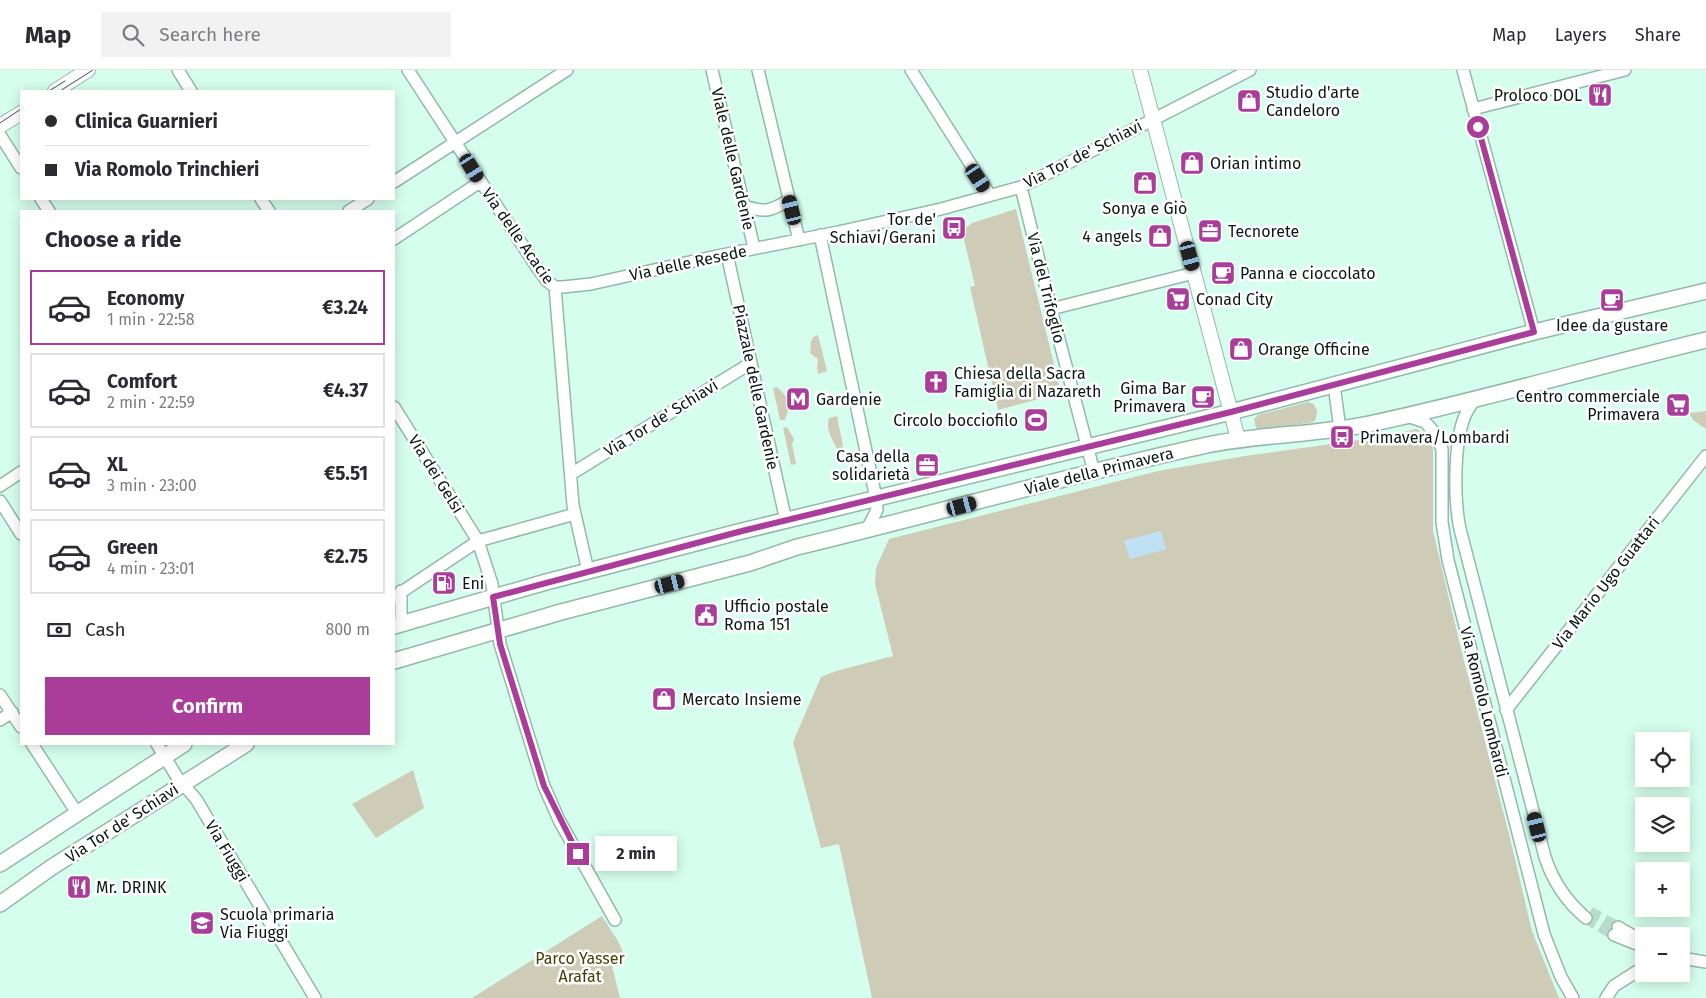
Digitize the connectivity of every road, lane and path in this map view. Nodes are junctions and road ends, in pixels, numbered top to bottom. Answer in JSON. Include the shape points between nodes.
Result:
{"nodes":[{"id":1,"x":88,"y":70,"type":"edge"},
{"id":2,"x":178,"y":70,"type":"edge"},
{"id":3,"x":408,"y":70,"type":"edge"},
{"id":4,"x":567,"y":70,"type":"edge"},
{"id":5,"x":712,"y":70,"type":"edge"},
{"id":6,"x":758,"y":70,"type":"edge"},
{"id":7,"x":910,"y":70,"type":"edge"},
{"id":8,"x":1140,"y":70,"type":"edge"},
{"id":9,"x":1250,"y":70,"type":"edge"},
{"id":10,"x":1463,"y":70,"type":"edge"},
{"id":11,"x":1625,"y":70,"type":"edge"},
{"id":12,"x":57,"y":90,"type":"edge"},
{"id":13,"x":190,"y":90,"type":"edge"},
{"id":14,"x":1473,"y":109,"type":"junction"},
{"id":15,"x":20,"y":114,"type":"edge"},
{"id":16,"x":1152,"y":119,"type":"junction"},
{"id":17,"x":0,"y":126,"type":"edge"},
{"id":18,"x":0,"y":136,"type":"edge"},
{"id":19,"x":455,"y":142,"type":"junction"},
{"id":20,"x":20,"y":166,"type":"edge"},
{"id":21,"x":395,"y":181,"type":"edge"},
{"id":22,"x":480,"y":182,"type":"junction"},
{"id":23,"x":1021,"y":187,"type":"junction"},
{"id":24,"x":990,"y":195,"type":"junction"},
{"id":25,"x":366,"y":200,"type":"edge"},
{"id":26,"x":789,"y":200,"type":"junction"},
{"id":27,"x":744,"y":206,"type":"junction"},
{"id":28,"x":351,"y":210,"type":"edge"},
{"id":29,"x":820,"y":236,"type":"junction"},
{"id":30,"x":395,"y":238,"type":"edge"},
{"id":31,"x":799,"y":240,"type":"junction"},
{"id":32,"x":754,"y":248,"type":"junction"},
{"id":33,"x":727,"y":254,"type":"junction"},
{"id":34,"x":1194,"y":273,"type":"junction"},
{"id":35,"x":555,"y":287,"type":"junction"},
{"id":36,"x":1706,"y":291,"type":"edge"},
{"id":37,"x":1051,"y":309,"type":"junction"},
{"id":38,"x":1534,"y":332,"type":"junction"},
{"id":39,"x":1706,"y":340,"type":"edge"},
{"id":40,"x":751,"y":363,"type":"junction"},
{"id":41,"x":1334,"y":385,"type":"junction"},
{"id":42,"x":1474,"y":400,"type":"junction"},
{"id":43,"x":395,"y":409,"type":"edge"},
{"id":44,"x":1231,"y":412,"type":"junction"},
{"id":45,"x":1405,"y":416,"type":"junction"},
{"id":46,"x":1340,"y":428,"type":"junction"},
{"id":47,"x":1238,"y":439,"type":"junction"},
{"id":48,"x":1086,"y":447,"type":"junction"},
{"id":49,"x":1706,"y":456,"type":"edge"},
{"id":50,"x":1094,"y":472,"type":"junction"},
{"id":51,"x":20,"y":473,"type":"edge"},
{"id":52,"x":571,"y":474,"type":"junction"},
{"id":53,"x":0,"y":486,"type":"edge"},
{"id":54,"x":876,"y":498,"type":"junction"},
{"id":55,"x":0,"y":501,"type":"edge"},
{"id":56,"x":575,"y":514,"type":"junction"},
{"id":57,"x":786,"y":521,"type":"junction"},
{"id":58,"x":866,"y":531,"type":"junction"},
{"id":59,"x":20,"y":532,"type":"edge"},
{"id":60,"x":478,"y":541,"type":"junction"},
{"id":61,"x":588,"y":571,"type":"junction"},
{"id":62,"x":398,"y":594,"type":"edge"},
{"id":63,"x":493,"y":597,"type":"junction"},
{"id":64,"x":398,"y":625,"type":"edge"},
{"id":65,"x":498,"y":630,"type":"junction"},
{"id":66,"x":395,"y":661,"type":"edge"},
{"id":67,"x":0,"y":695,"type":"edge"},
{"id":68,"x":1506,"y":710,"type":"junction"},
{"id":69,"x":12,"y":712,"type":"junction"},
{"id":70,"x":0,"y":720,"type":"edge"},
{"id":71,"x":20,"y":725,"type":"edge"},
{"id":72,"x":33,"y":745,"type":"edge"},
{"id":73,"x":180,"y":745,"type":"edge"},
{"id":74,"x":244,"y":745,"type":"edge"},
{"id":75,"x":160,"y":750,"type":"edge"},
{"id":76,"x":182,"y":784,"type":"junction"},
{"id":77,"x":77,"y":813,"type":"junction"},
{"id":78,"x":0,"y":864,"type":"edge"},
{"id":79,"x":0,"y":904,"type":"edge"},
{"id":80,"x":1588,"y":915,"type":"tunnel mouth"},
{"id":81,"x":614,"y":920,"type":"dead end"},
{"id":82,"x":1616,"y":931,"type":"tunnel mouth"},
{"id":83,"x":1635,"y":942,"type":"edge"},
{"id":84,"x":1690,"y":959,"type":"edge"},
{"id":85,"x":1706,"y":962,"type":"edge"},
{"id":86,"x":1635,"y":973,"type":"edge"},
{"id":87,"x":315,"y":998,"type":"edge"},
{"id":88,"x":1573,"y":998,"type":"edge"},
{"id":89,"x":1606,"y":998,"type":"edge"}],
"edges":[{"from":1,"to":12,"type":"street"},
{"from":2,"to":13,"type":"street"},
{"from":3,"to":19,"type":"street","name":"Via delle Acacie"},
{"from":4,"to":19,"type":"street"},
{"from":5,"to":27,"type":"street","name":"Viale delle Gardenie"},
{"from":6,"to":26,"type":"street"},
{"from":7,"to":24,"type":"street"},
{"from":8,"to":16,"type":"street"},
{"from":9,"to":16,"type":"street","name":"Via Tor de' Schiavi"},
{"from":10,"to":14,"type":"street"},
{"from":11,"to":14,"type":"street"},
{"from":14,"to":38,"type":"street"},
{"from":15,"to":17,"type":"street"},
{"from":16,"to":23,"type":"street","name":"Via Tor de' Schiavi"},
{"from":16,"to":34,"type":"street"},
{"from":18,"to":20,"type":"street"},
{"from":19,"to":21,"type":"street"},
{"from":19,"to":22,"type":"street","name":"Via delle Acacie"},
{"from":22,"to":30,"type":"street"},
{"from":22,"to":35,"type":"street","name":"Via delle Acacie","via":[[536,266]]},
{"from":23,"to":24,"type":"street","name":"Via Tor de' Schiavi"},
{"from":23,"to":37,"type":"street","name":"Via del Trifoglio"},
{"from":24,"to":29,"type":"street","name":"Via Tor de' Schiavi"},
{"from":25,"to":28,"type":"street"},
{"from":26,"to":27,"type":"street","via":[[767,211]]},
{"from":26,"to":31,"type":"street"},
{"from":27,"to":32,"type":"street","name":"Viale delle Gardenie"},
{"from":29,"to":31,"type":"street","name":"Via delle Resede"},
{"from":29,"to":54,"type":"street"},
{"from":31,"to":32,"type":"street","name":"Via delle Resede"},
{"from":32,"to":33,"type":"street","name":"Via delle Resede"},
{"from":33,"to":35,"type":"street","name":"Via delle Resede","via":[[591,284]]},
{"from":33,"to":40,"type":"street","name":"Piazzale delle Gardenie"},
{"from":34,"to":37,"type":"street"},
{"from":34,"to":44,"type":"street"},
{"from":35,"to":52,"type":"street","name":"Via delle Acacie"},
{"from":36,"to":38,"type":"main road","name":"Viale della Primavera"},
{"from":37,"to":48,"type":"street","name":"Via del Trifoglio"},
{"from":38,"to":41,"type":"main road","name":"Viale della Primavera"},
{"from":39,"to":42,"type":"main road","name":"Viale della Primavera"},
{"from":40,"to":52,"type":"street","name":"Via Tor de' Schiavi"},
{"from":40,"to":57,"type":"street","name":"Piazzale delle Gardenie"},
{"from":41,"to":44,"type":"main road","name":"Viale della Primavera"},
{"from":41,"to":46,"type":"street"},
{"from":42,"to":45,"type":"main road","name":"Viale della Primavera"},
{"from":42,"to":68,"type":"street","name":"Via Romolo Lombardi","via":[[1464,417],[1459,439],[1457,514]]},
{"from":43,"to":60,"type":"street","name":"Via dei Gelsi"},
{"from":44,"to":47,"type":"street"},
{"from":44,"to":48,"type":"main road","name":"Viale della Primavera"},
{"from":45,"to":46,"type":"main road","name":"Viale della Primavera"},
{"from":45,"to":88,"type":"street","name":"Via Romolo Lombardi","via":[[1425,422],[1442,449],[1442,522],[1448,560],[1544,934]]},
{"from":46,"to":47,"type":"main road","name":"Viale della Primavera"},
{"from":47,"to":50,"type":"main road","name":"Viale della Primavera"},
{"from":48,"to":50,"type":"street","name":"Via del Trifoglio"},
{"from":48,"to":54,"type":"main road","name":"Viale della Primavera"},
{"from":49,"to":68,"type":"street","name":"Via Mario Ugo Guattari"},
{"from":50,"to":58,"type":"main road","name":"Viale della Primavera"},
{"from":51,"to":53,"type":"street"},
{"from":52,"to":56,"type":"street","name":"Via delle Acacie"},
{"from":54,"to":57,"type":"main road","name":"Viale della Primavera"},
{"from":54,"to":58,"type":"street","via":[[878,508]]},
{"from":55,"to":59,"type":"street"},
{"from":56,"to":60,"type":"street"},
{"from":56,"to":61,"type":"street","name":"Via delle Acacie"},
{"from":57,"to":61,"type":"main road","name":"Viale della Primavera"},
{"from":58,"to":65,"type":"main road","name":"Viale della Primavera"},
{"from":60,"to":62,"type":"street"},
{"from":60,"to":63,"type":"street","name":"Via dei Gelsi"},
{"from":61,"to":63,"type":"main road","name":"Viale della Primavera"},
{"from":62,"to":64,"type":"street"},
{"from":63,"to":64,"type":"main road"},
{"from":63,"to":65,"type":"street","name":"Via dei Gelsi"},
{"from":65,"to":66,"type":"main road"},
{"from":65,"to":81,"type":"street","name":"Via dei Gelsi","via":[[544,786]]},
{"from":67,"to":69,"type":"street"},
{"from":68,"to":80,"type":"street","name":"Via Romolo Lombardi","via":[[1548,867],[1556,885],[1571,904]]},
{"from":69,"to":70,"type":"street"},
{"from":69,"to":71,"type":"street"},
{"from":72,"to":77,"type":"street"},
{"from":73,"to":75,"type":"main road","name":"Via Tor de' Schiavi"},
{"from":74,"to":76,"type":"main road","name":"Via Tor de' Schiavi"},
{"from":75,"to":76,"type":"street","name":"Via Fiuggi"},
{"from":75,"to":77,"type":"main road","name":"Via Tor de' Schiavi"},
{"from":76,"to":79,"type":"main road","name":"Via Tor de' Schiavi"},
{"from":76,"to":87,"type":"street","name":"Via Fiuggi","via":[[196,799]]},
{"from":77,"to":78,"type":"main road","name":"Via Tor de' Schiavi"},
{"from":82,"to":83,"type":"street"},
{"from":84,"to":85,"type":"street"},
{"from":86,"to":89,"type":"street","via":[[1614,986]]}]}
